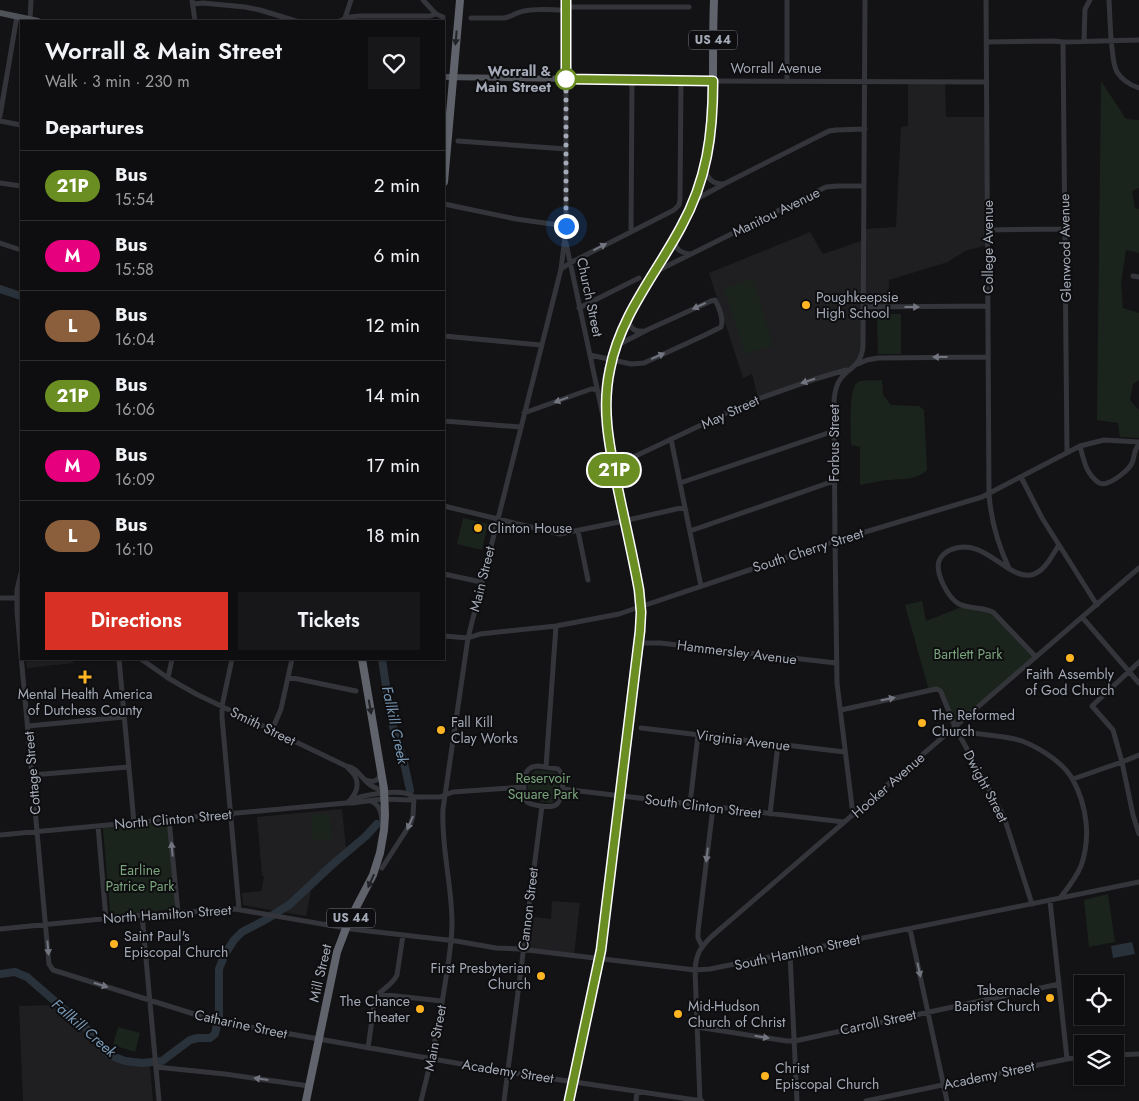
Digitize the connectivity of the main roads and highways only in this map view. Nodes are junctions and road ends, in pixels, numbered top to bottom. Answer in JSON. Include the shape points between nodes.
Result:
{"nodes":[{"id":1,"x":460,"y":0,"type":"edge"},
{"id":2,"x":714,"y":0,"type":"edge"},
{"id":3,"x":0,"y":12,"type":"edge"},
{"id":4,"x":34,"y":20,"type":"edge"},
{"id":5,"x":445,"y":77,"type":"edge"},
{"id":6,"x":453,"y":77,"type":"junction"},
{"id":7,"x":713,"y":81,"type":"junction"},
{"id":8,"x":446,"y":142,"type":"edge"},
{"id":9,"x":445,"y":162,"type":"edge"},
{"id":10,"x":362,"y":660,"type":"edge"},
{"id":11,"x":306,"y":1101,"type":"edge"},
{"id":12,"x":569,"y":1101,"type":"edge"}],
"edges":[{"from":1,"to":6,"type":"highway","one_way":true},
{"from":2,"to":7,"type":"highway","number":"US 44"},
{"from":3,"to":4,"type":"main road"},
{"from":5,"to":6,"type":"main road","name":"Worrall Avenue"},
{"from":6,"to":7,"type":"main road","name":"Worrall Avenue"},
{"from":6,"to":8,"type":"highway"},
{"from":7,"to":12,"type":"highway","name":"Church Street","number":"US 44","via":[[712,125],[706,163],[694,200],[629,316],[616,346],[608,377],[607,428],[641,607],[639,646],[603,934]]},
{"from":8,"to":9,"type":"highway"},
{"from":10,"to":11,"type":"highway","name":"Mill Street","number":"US 44","one_way":true,"via":[[382,772],[384,830],[370,883],[346,928],[335,959]]}]}
